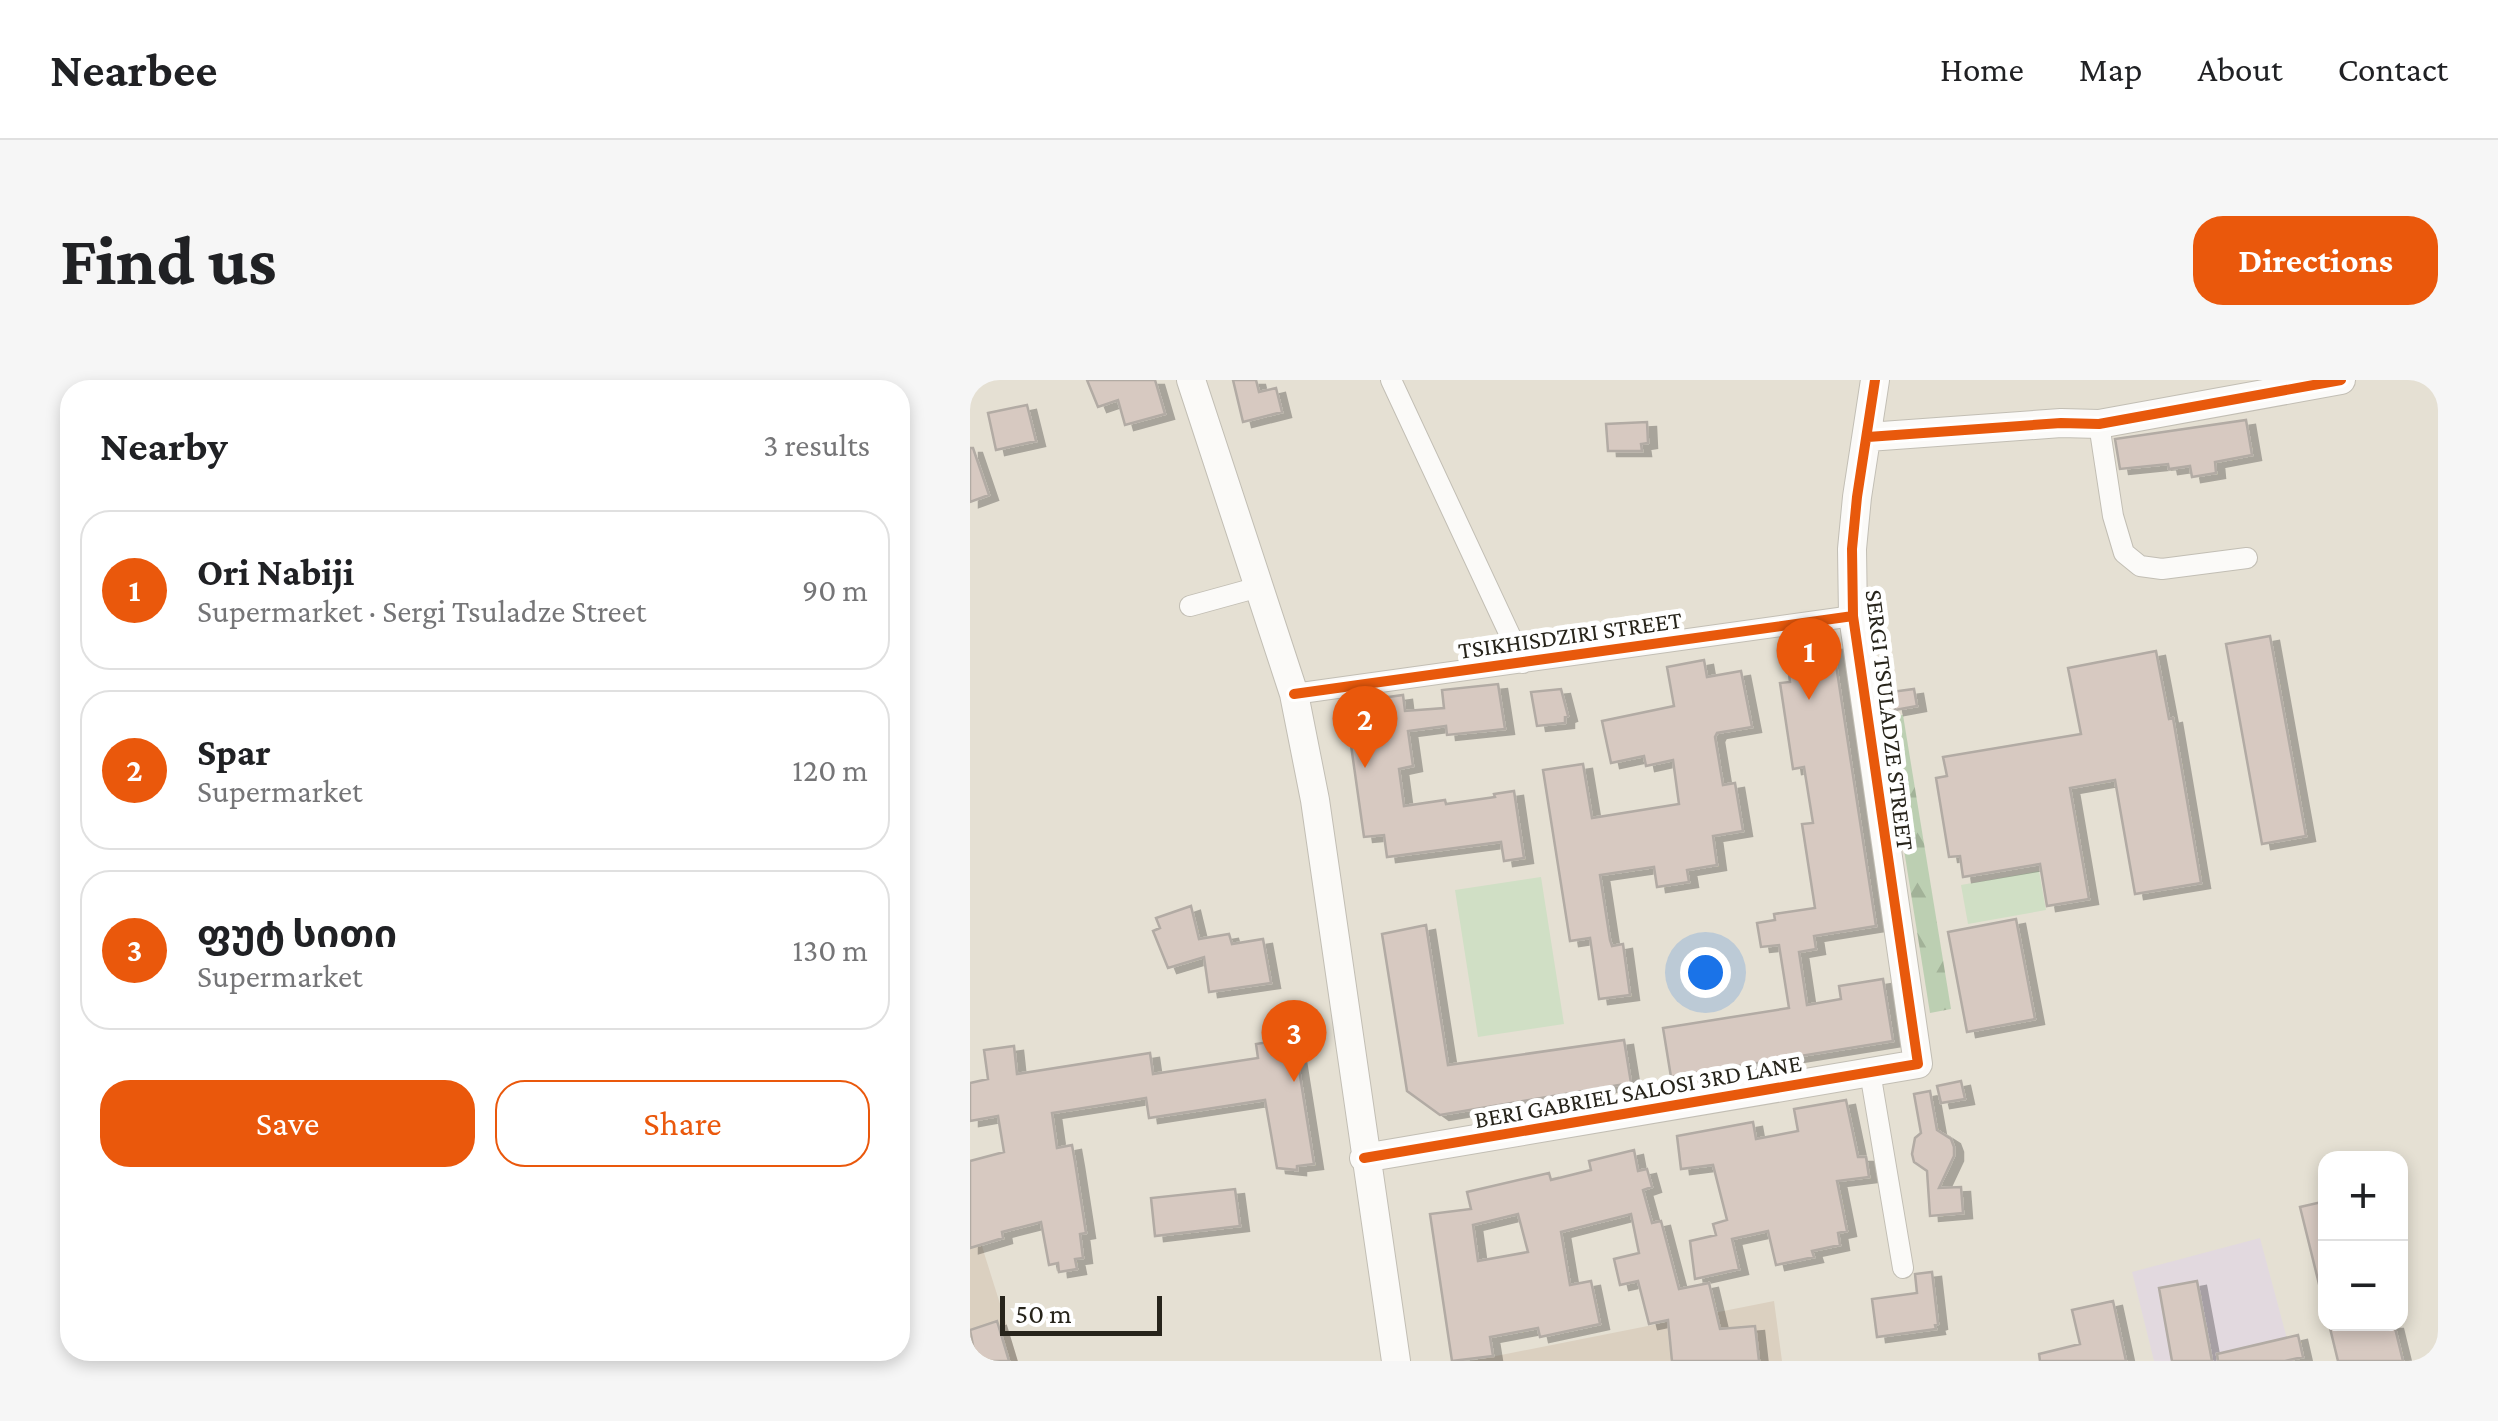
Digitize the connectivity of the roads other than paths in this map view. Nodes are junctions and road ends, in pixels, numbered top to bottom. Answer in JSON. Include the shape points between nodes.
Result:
{"nodes":[{"id":1,"x":1192,"y":380,"type":"edge"},
{"id":2,"x":1392,"y":380,"type":"edge"},
{"id":3,"x":1874,"y":380,"type":"edge"},
{"id":4,"x":2341,"y":380,"type":"edge"},
{"id":5,"x":2099,"y":424,"type":"junction"},
{"id":6,"x":1868,"y":438,"type":"junction"},
{"id":7,"x":2247,"y":558,"type":"dead end"},
{"id":8,"x":1259,"y":587,"type":"junction"},
{"id":9,"x":1190,"y":606,"type":"dead end"},
{"id":10,"x":1853,"y":616,"type":"junction"},
{"id":11,"x":1524,"y":663,"type":"junction"},
{"id":12,"x":1294,"y":694,"type":"junction"},
{"id":13,"x":1918,"y":1064,"type":"joint"},
{"id":14,"x":1870,"y":1072,"type":"junction"},
{"id":15,"x":1364,"y":1158,"type":"junction"},
{"id":16,"x":1903,"y":1268,"type":"dead end"},
{"id":17,"x":1396,"y":1361,"type":"edge"}],
"edges":[{"from":1,"to":8,"type":"street"},
{"from":2,"to":11,"type":"street"},
{"from":3,"to":6,"type":"street","name":"SERGI TSULADZE STREET"},
{"from":4,"to":5,"type":"street"},
{"from":5,"to":6,"type":"street"},
{"from":5,"to":7,"type":"street","via":[[2124,553],[2140,566],[2162,569]]},
{"from":6,"to":10,"type":"street","name":"SERGI TSULADZE STREET","via":[[1852,549]]},
{"from":8,"to":9,"type":"street"},
{"from":8,"to":12,"type":"street"},
{"from":10,"to":11,"type":"street","name":"TSIKHISDZIRI STREET"},
{"from":10,"to":13,"type":"street","name":"SERGI TSULADZE STREET"},
{"from":11,"to":12,"type":"street","name":"TSIKHISDZIRI STREET"},
{"from":12,"to":15,"type":"street"},
{"from":13,"to":14,"type":"street","name":"BERI GABRIEL SALOSI 3RD LANE"},
{"from":14,"to":15,"type":"street","name":"BERI GABRIEL SALOSI 3RD LANE"},
{"from":14,"to":16,"type":"street"},
{"from":15,"to":17,"type":"street"}]}
